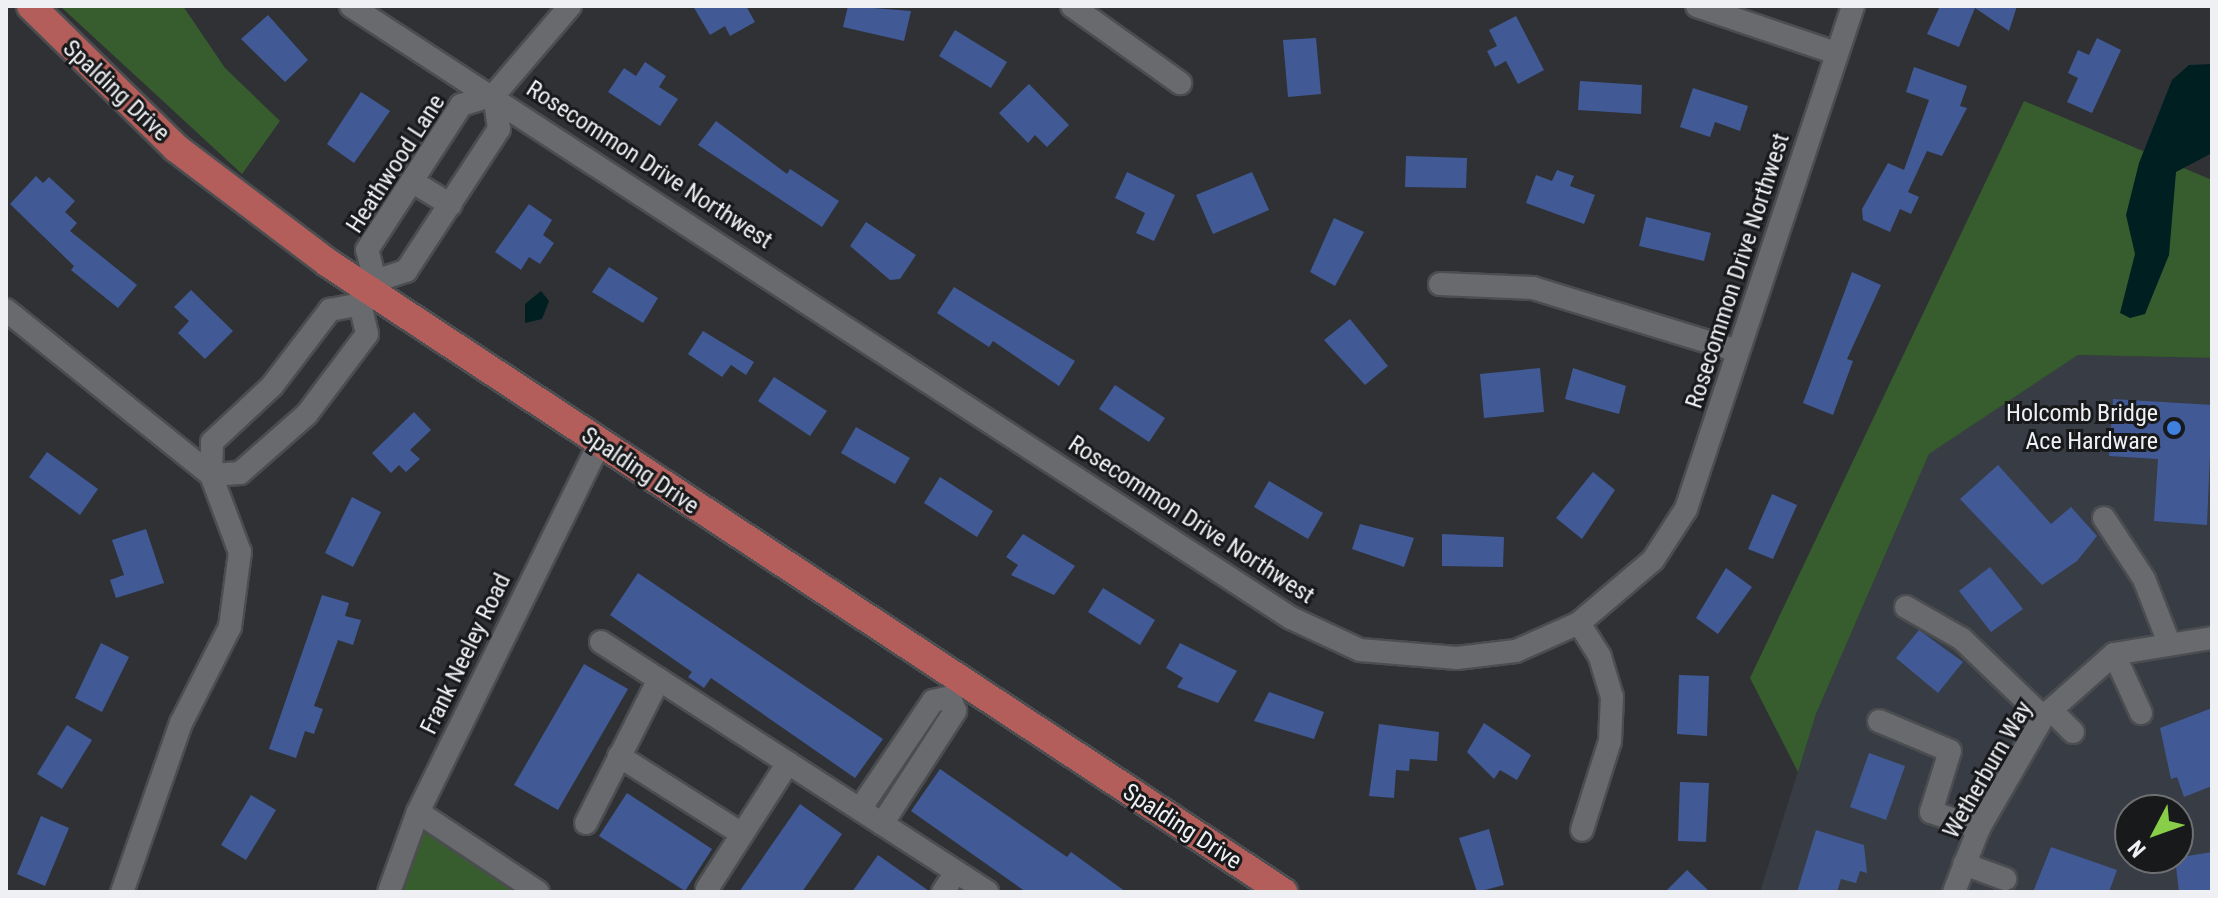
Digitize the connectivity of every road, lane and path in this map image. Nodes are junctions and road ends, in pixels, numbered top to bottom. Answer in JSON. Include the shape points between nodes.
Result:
{"nodes":[{"id":1,"x":31,"y":6,"type":"edge"},
{"id":2,"x":351,"y":6,"type":"edge"},
{"id":3,"x":570,"y":6,"type":"edge"},
{"id":4,"x":1072,"y":6,"type":"edge"},
{"id":5,"x":1697,"y":6,"type":"edge"},
{"id":6,"x":1853,"y":6,"type":"edge"},
{"id":7,"x":1836,"y":53,"type":"junction"},
{"id":8,"x":1180,"y":83,"type":"dead end"},
{"id":9,"x":494,"y":95,"type":"junction"},
{"id":10,"x":413,"y":182,"type":"junction"},
{"id":11,"x":451,"y":205,"type":"junction"},
{"id":12,"x":1440,"y":284,"type":"dead end"},
{"id":13,"x":368,"y":292,"type":"junction"},
{"id":14,"x":6,"y":310,"type":"edge"},
{"id":15,"x":1738,"y":351,"type":"junction"},
{"id":16,"x":599,"y":444,"type":"junction"},
{"id":17,"x":211,"y":475,"type":"junction"},
{"id":18,"x":2104,"y":518,"type":"dead end"},
{"id":19,"x":1906,"y":607,"type":"dead end"},
{"id":20,"x":1579,"y":623,"type":"junction"},
{"id":21,"x":2212,"y":638,"type":"edge"},
{"id":22,"x":601,"y":642,"type":"dead end"},
{"id":23,"x":2169,"y":643,"type":"junction"},
{"id":24,"x":2114,"y":654,"type":"junction"},
{"id":25,"x":659,"y":679,"type":"junction"},
{"id":26,"x":954,"y":690,"type":"junction"},
{"id":27,"x":2141,"y":713,"type":"dead end"},
{"id":28,"x":2047,"y":714,"type":"junction"},
{"id":29,"x":1879,"y":721,"type":"dead end"},
{"id":30,"x":2073,"y":732,"type":"dead end"},
{"id":31,"x":619,"y":756,"type":"junction"},
{"id":32,"x":788,"y":763,"type":"junction"},
{"id":33,"x":860,"y":809,"type":"junction"},
{"id":34,"x":418,"y":812,"type":"junction"},
{"id":35,"x":586,"y":823,"type":"dead end"},
{"id":36,"x":882,"y":824,"type":"junction"},
{"id":37,"x":1979,"y":828,"type":"junction"},
{"id":38,"x":1582,"y":830,"type":"dead end"},
{"id":39,"x":742,"y":834,"type":"junction"},
{"id":40,"x":1964,"y":864,"type":"junction"},
{"id":41,"x":956,"y":872,"type":"junction"},
{"id":42,"x":2005,"y":879,"type":"dead end"},
{"id":43,"x":707,"y":889,"type":"dead end"},
{"id":44,"x":122,"y":892,"type":"edge"},
{"id":45,"x":389,"y":892,"type":"edge"},
{"id":46,"x":538,"y":892,"type":"edge"},
{"id":47,"x":943,"y":892,"type":"edge"},
{"id":48,"x":987,"y":892,"type":"edge"},
{"id":49,"x":1283,"y":892,"type":"edge"},
{"id":50,"x":1954,"y":892,"type":"edge"}],
"edges":[{"from":1,"to":13,"type":"main road","name":"Spalding Drive","via":[[176,148]]},
{"from":2,"to":9,"type":"street","name":"Rosecommon Drive Northwest"},
{"from":3,"to":9,"type":"street","name":"Heathwood Lane"},
{"from":4,"to":8,"type":"street"},
{"from":5,"to":7,"type":"street"},
{"from":6,"to":7,"type":"street","name":"Rosecommon Drive Northwest"},
{"from":7,"to":15,"type":"street","name":"Rosecommon Drive Northwest"},
{"from":9,"to":10,"type":"street","name":"Heathwood Lane","via":[[461,105]]},
{"from":9,"to":11,"type":"street","via":[[499,129]]},
{"from":9,"to":20,"type":"street","name":"Rosecommon Drive Northwest","via":[[1293,619],[1360,650],[1457,658],[1516,651]]},
{"from":10,"to":11,"type":"street"},
{"from":10,"to":13,"type":"street","name":"Heathwood Lane","via":[[367,250]]},
{"from":11,"to":13,"type":"street","via":[[406,271]]},
{"from":12,"to":15,"type":"street","via":[[1533,288]]},
{"from":13,"to":16,"type":"main road","name":"Spalding Drive"},
{"from":13,"to":17,"type":"street","via":[[330,310],[272,386],[212,442]]},
{"from":13,"to":17,"type":"street","name":"Heathwood Lane","via":[[367,334],[307,414],[240,473]]},
{"from":14,"to":17,"type":"street"},
{"from":15,"to":20,"type":"street","name":"Rosecommon Drive Northwest","via":[[1686,509],[1653,560]]},
{"from":16,"to":26,"type":"main road","name":"Spalding Drive"},
{"from":16,"to":34,"type":"street","name":"Frank Neeley Road"},
{"from":17,"to":44,"type":"street","via":[[226,501],[240,552],[230,627],[181,723]]},
{"from":18,"to":23,"type":"street","via":[[2144,579]]},
{"from":19,"to":28,"type":"street","via":[[1962,639]]},
{"from":20,"to":38,"type":"street","via":[[1600,657],[1612,697],[1610,741]]},
{"from":21,"to":23,"type":"street"},
{"from":22,"to":25,"type":"street"},
{"from":23,"to":24,"type":"street"},
{"from":24,"to":27,"type":"street"},
{"from":24,"to":28,"type":"street","name":"Wetherburn Way"},
{"from":25,"to":31,"type":"street"},
{"from":25,"to":32,"type":"street"},
{"from":26,"to":33,"type":"street","via":[[933,701]]},
{"from":26,"to":36,"type":"street","via":[[955,711]]},
{"from":26,"to":49,"type":"main road","name":"Spalding Drive"},
{"from":28,"to":30,"type":"street"},
{"from":28,"to":37,"type":"street","name":"Wetherburn Way"},
{"from":29,"to":37,"type":"street","via":[[1950,751],[1931,812]]},
{"from":31,"to":35,"type":"street"},
{"from":31,"to":39,"type":"street"},
{"from":32,"to":33,"type":"street"},
{"from":32,"to":39,"type":"street"},
{"from":33,"to":36,"type":"street"},
{"from":34,"to":45,"type":"street","name":"Frank Neeley Road"},
{"from":34,"to":46,"type":"street"},
{"from":36,"to":41,"type":"street"},
{"from":37,"to":40,"type":"street","name":"Wetherburn Way"},
{"from":39,"to":43,"type":"street"},
{"from":40,"to":42,"type":"street"},
{"from":40,"to":50,"type":"street","name":"Wetherburn Way"},
{"from":41,"to":47,"type":"street"},
{"from":41,"to":48,"type":"street"}]}
